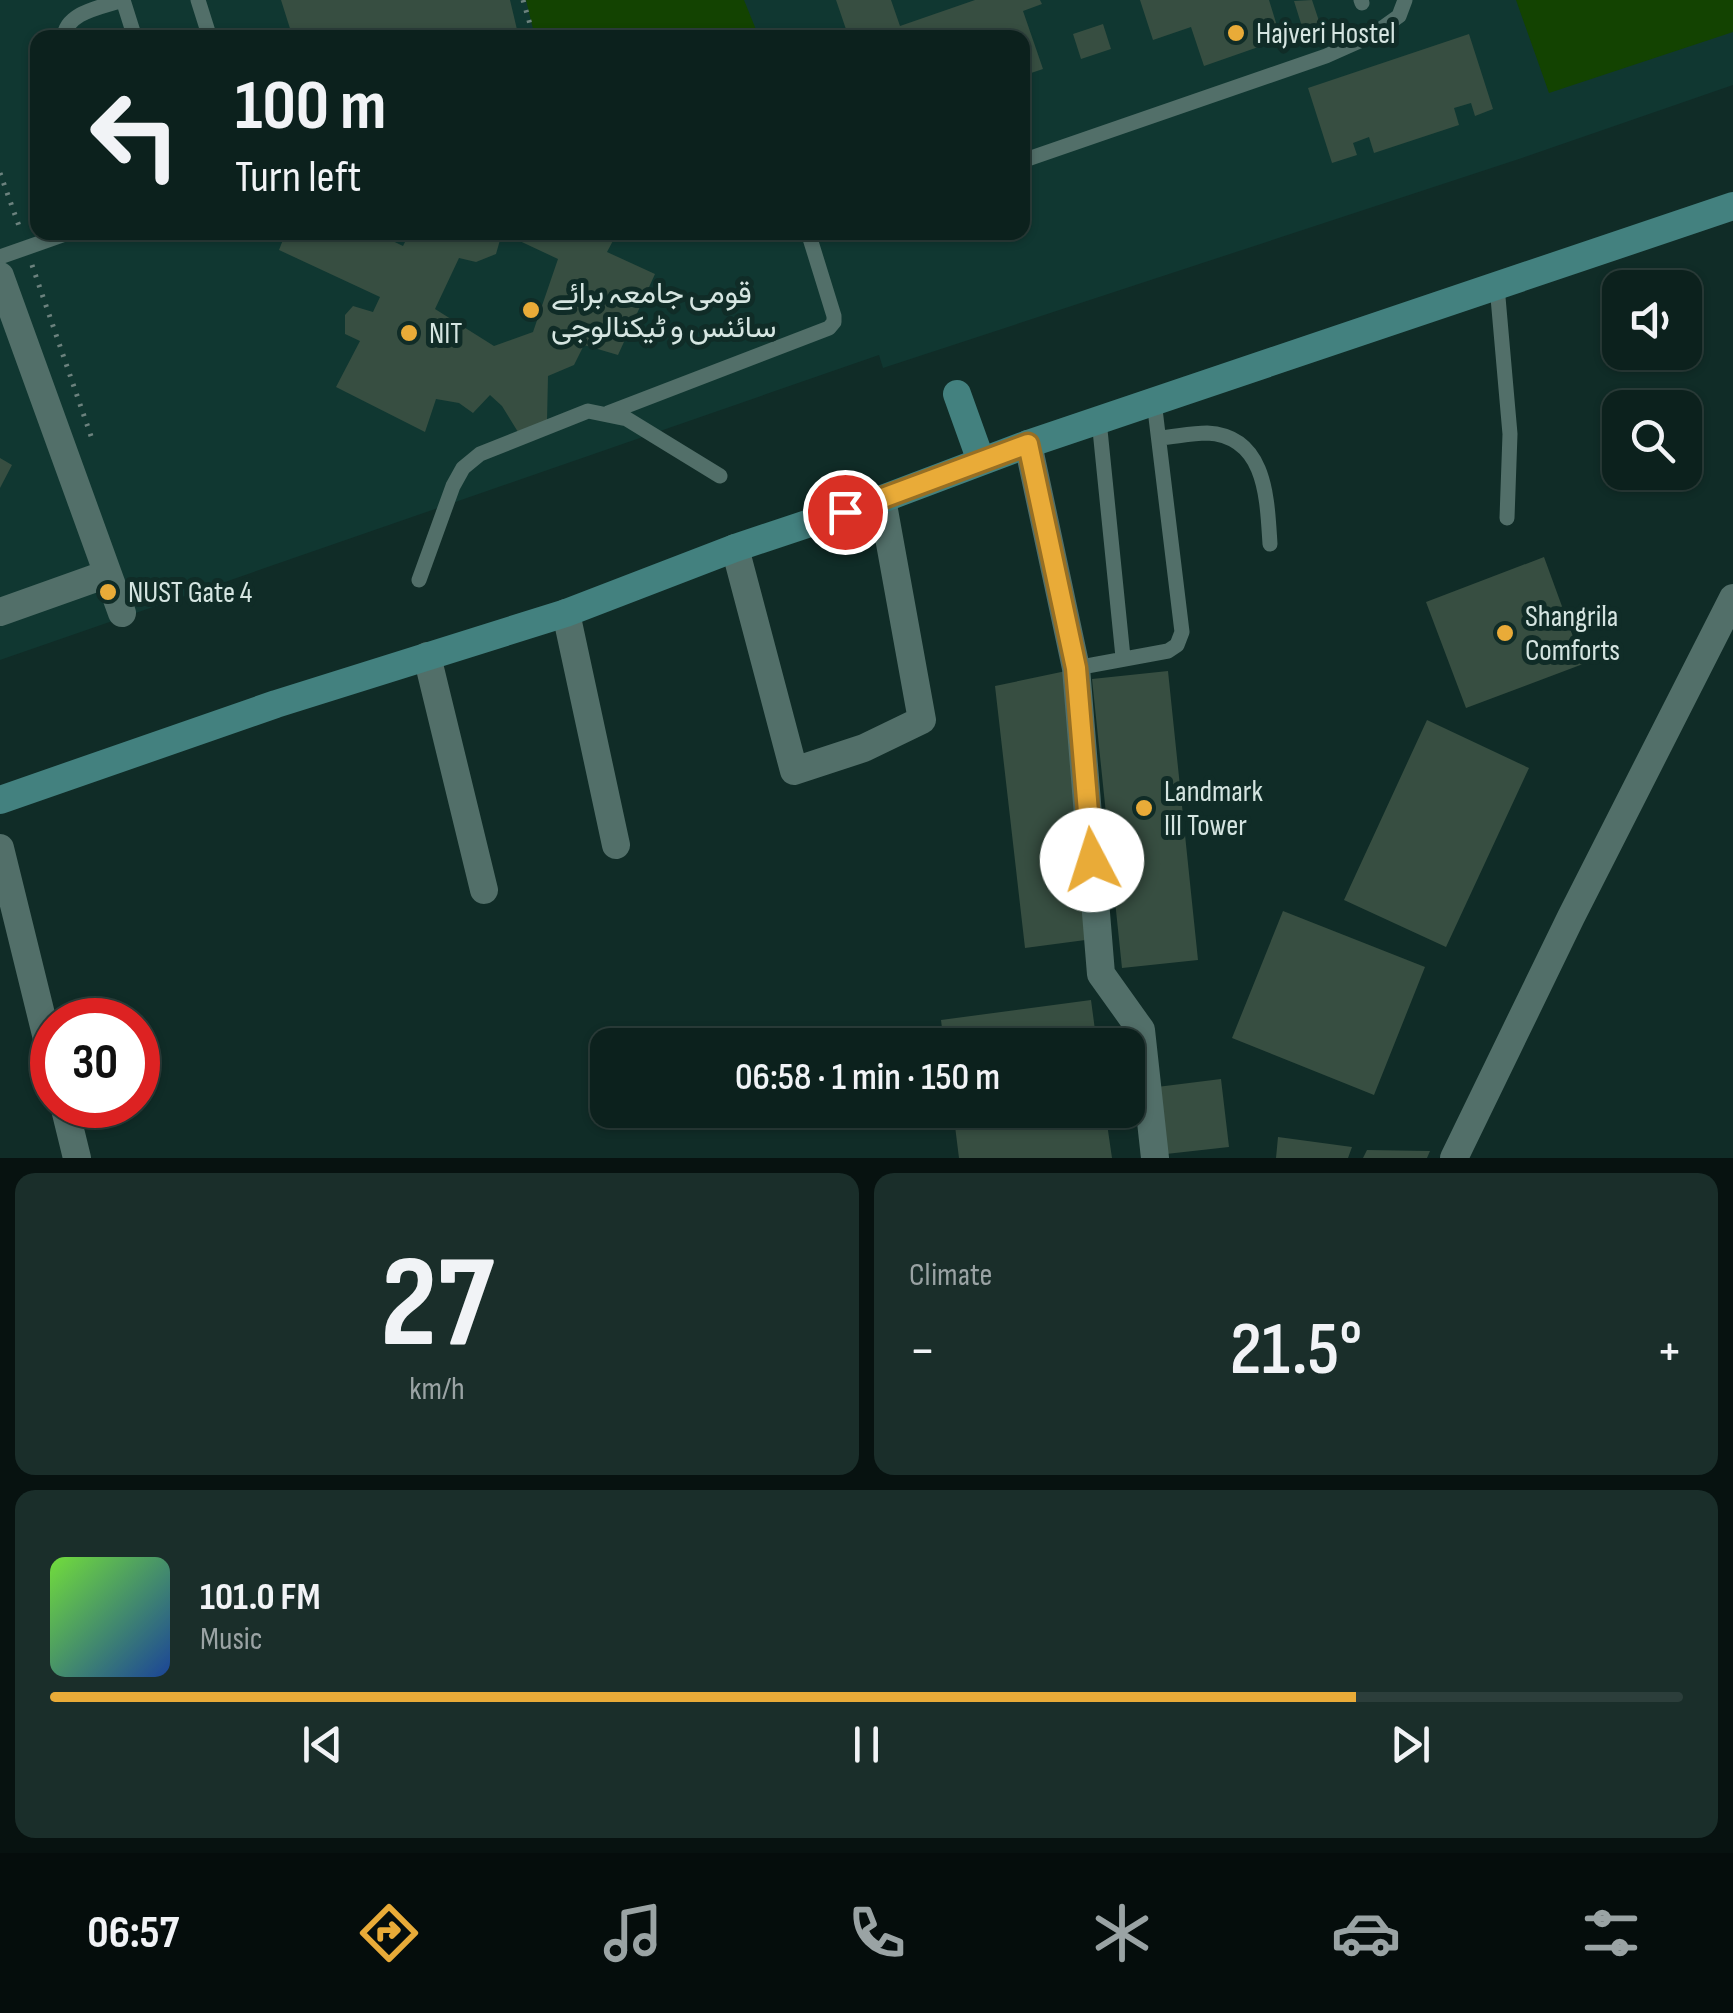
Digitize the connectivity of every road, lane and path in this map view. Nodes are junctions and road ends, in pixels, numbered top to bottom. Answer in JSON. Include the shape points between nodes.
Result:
{"nodes":[{"id":1,"x":123,"y":0,"type":"edge"},
{"id":2,"x":198,"y":0,"type":"edge"},
{"id":3,"x":523,"y":0,"type":"edge"},
{"id":4,"x":1404,"y":0,"type":"edge"},
{"id":5,"x":64,"y":30,"type":"edge"},
{"id":6,"x":133,"y":30,"type":"edge"},
{"id":7,"x":207,"y":30,"type":"edge"},
{"id":8,"x":532,"y":30,"type":"edge"},
{"id":9,"x":1030,"y":159,"type":"edge"},
{"id":10,"x":1733,"y":206,"type":"edge"},
{"id":11,"x":48,"y":240,"type":"edge"},
{"id":12,"x":810,"y":240,"type":"edge"},
{"id":13,"x":0,"y":257,"type":"edge"},
{"id":14,"x":0,"y":276,"type":"edge"},
{"id":15,"x":1496,"y":286,"type":"junction"},
{"id":16,"x":957,"y":394,"type":"dead end"},
{"id":17,"x":1154,"y":401,"type":"junction"},
{"id":18,"x":608,"y":413,"type":"junction"},
{"id":19,"x":1098,"y":420,"type":"junction"},
{"id":20,"x":1159,"y":438,"type":"junction"},
{"id":21,"x":1028,"y":444,"type":"junction"},
{"id":22,"x":981,"y":461,"type":"junction"},
{"id":23,"x":720,"y":476,"type":"dead end"},
{"id":24,"x":882,"y":499,"type":"junction"},
{"id":25,"x":1507,"y":518,"type":"dead end"},
{"id":26,"x":1270,"y":544,"type":"dead end"},
{"id":27,"x":735,"y":548,"type":"junction"},
{"id":28,"x":107,"y":574,"type":"junction"},
{"id":29,"x":419,"y":580,"type":"dead end"},
{"id":30,"x":1733,"y":598,"type":"edge"},
{"id":31,"x":0,"y":612,"type":"edge"},
{"id":32,"x":122,"y":613,"type":"dead end"},
{"id":33,"x":566,"y":613,"type":"junction"},
{"id":34,"x":428,"y":656,"type":"junction"},
{"id":35,"x":1124,"y":657,"type":"junction"},
{"id":36,"x":1076,"y":668,"type":"junction"},
{"id":37,"x":0,"y":800,"type":"edge"},
{"id":38,"x":616,"y":845,"type":"dead end"},
{"id":39,"x":0,"y":848,"type":"edge"},
{"id":40,"x":484,"y":890,"type":"dead end"},
{"id":41,"x":37,"y":998,"type":"edge"},
{"id":42,"x":70,"y":1128,"type":"edge"},
{"id":43,"x":77,"y":1158,"type":"edge"},
{"id":44,"x":1155,"y":1158,"type":"edge"},
{"id":45,"x":1454,"y":1158,"type":"edge"}],
"edges":[{"from":1,"to":5,"type":"lane","via":[[74,18]]},
{"from":1,"to":6,"type":"lane"},
{"from":2,"to":7,"type":"lane"},
{"from":3,"to":8,"type":"path"},
{"from":4,"to":9,"type":"lane","via":[[1400,16],[1326,56]]},
{"from":10,"to":15,"type":"main road"},
{"from":11,"to":13,"type":"lane"},
{"from":12,"to":18,"type":"lane","via":[[834,316],[828,328]]},
{"from":14,"to":28,"type":"street"},
{"from":15,"to":17,"type":"main road"},
{"from":15,"to":25,"type":"lane","via":[[1510,434]]},
{"from":16,"to":22,"type":"main road"},
{"from":17,"to":19,"type":"main road"},
{"from":17,"to":20,"type":"lane"},
{"from":18,"to":23,"type":"lane"},
{"from":18,"to":29,"type":"lane","via":[[588,411],[480,454],[463,468]]},
{"from":19,"to":21,"type":"main road"},
{"from":19,"to":35,"type":"lane"},
{"from":20,"to":26,"type":"lane","via":[[1208,434],[1250,453],[1262,472]]},
{"from":20,"to":35,"type":"lane","via":[[1182,632],[1168,651]]},
{"from":21,"to":22,"type":"main road"},
{"from":21,"to":36,"type":"street"},
{"from":22,"to":24,"type":"main road"},
{"from":24,"to":27,"type":"main road"},
{"from":24,"to":27,"type":"street","via":[[922,720],[794,771]]},
{"from":27,"to":33,"type":"main road"},
{"from":28,"to":31,"type":"street"},
{"from":28,"to":32,"type":"street"},
{"from":30,"to":45,"type":"street"},
{"from":33,"to":34,"type":"main road"},
{"from":33,"to":38,"type":"street"},
{"from":34,"to":37,"type":"main road"},
{"from":34,"to":40,"type":"street"},
{"from":35,"to":36,"type":"lane"},
{"from":36,"to":44,"type":"street","via":[[1101,974],[1141,1030]]},
{"from":39,"to":41,"type":"street"},
{"from":42,"to":43,"type":"street"}]}
